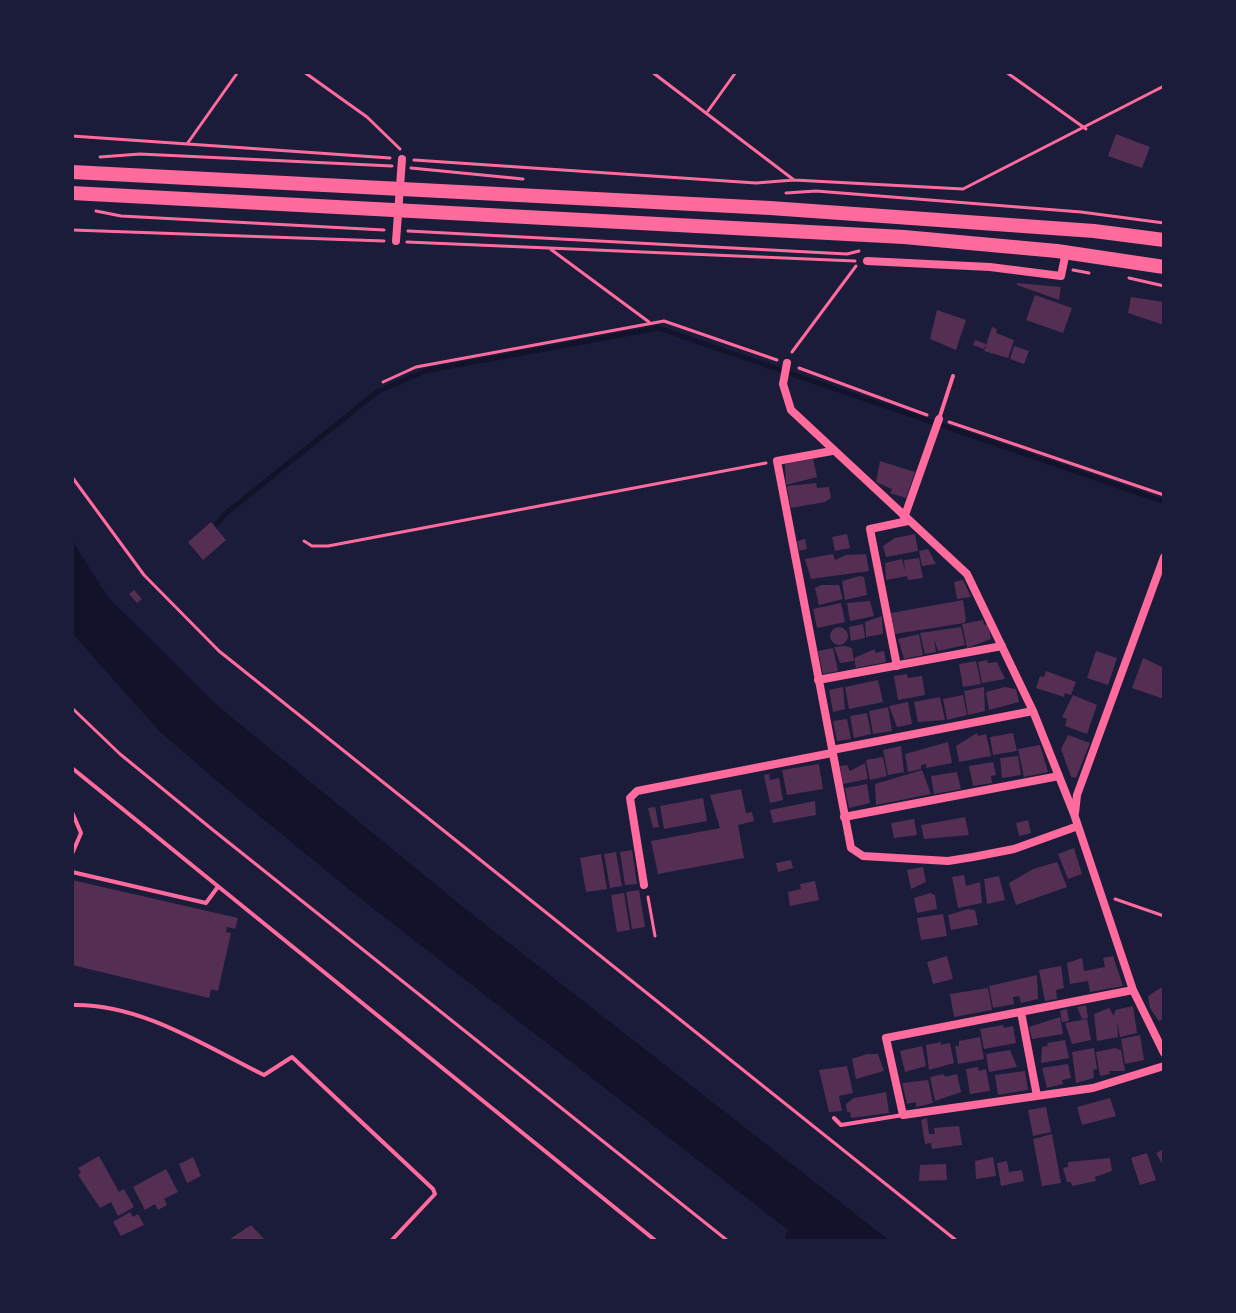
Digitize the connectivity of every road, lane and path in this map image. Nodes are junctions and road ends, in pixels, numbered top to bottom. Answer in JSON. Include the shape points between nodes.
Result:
{"nodes":[{"id":1,"x":238,"y":72,"type":"edge"},
{"id":2,"x":304,"y":72,"type":"edge"},
{"id":3,"x":652,"y":72,"type":"edge"},
{"id":4,"x":736,"y":72,"type":"edge"},
{"id":5,"x":1006,"y":72,"type":"edge"},
{"id":6,"x":1164,"y":86,"type":"edge"},
{"id":7,"x":708,"y":112,"type":"junction"},
{"id":8,"x":1086,"y":129,"type":"junction"},
{"id":9,"x":72,"y":136,"type":"edge"},
{"id":10,"x":187,"y":144,"type":"junction"},
{"id":11,"x":94,"y":158,"type":"dead end"},
{"id":12,"x":402,"y":163,"type":"junction"},
{"id":13,"x":72,"y":172,"type":"edge"},
{"id":14,"x":525,"y":179,"type":"dead end"},
{"id":15,"x":794,"y":180,"type":"junction"},
{"id":16,"x":399,"y":188,"type":"junction"},
{"id":17,"x":72,"y":193,"type":"edge"},
{"id":18,"x":782,"y":193,"type":"dead end"},
{"id":19,"x":88,"y":209,"type":"dead end"},
{"id":20,"x":397,"y":210,"type":"junction"},
{"id":21,"x":1164,"y":223,"type":"edge"},
{"id":22,"x":72,"y":230,"type":"edge"},
{"id":23,"x":395,"y":231,"type":"junction"},
{"id":24,"x":1164,"y":240,"type":"edge"},
{"id":25,"x":396,"y":241,"type":"junction"},
{"id":26,"x":548,"y":248,"type":"junction"},
{"id":27,"x":863,"y":250,"type":"dead end"},
{"id":28,"x":1066,"y":252,"type":"junction"},
{"id":29,"x":867,"y":261,"type":"junction"},
{"id":30,"x":1164,"y":267,"type":"edge"},
{"id":31,"x":1063,"y":269,"type":"junction"},
{"id":32,"x":1092,"y":273,"type":"dead end"},
{"id":33,"x":1122,"y":277,"type":"dead end"},
{"id":34,"x":1164,"y":286,"type":"edge"},
{"id":35,"x":649,"y":322,"type":"dead end"},
{"id":36,"x":787,"y":363,"type":"joint"},
{"id":37,"x":953,"y":376,"type":"dead end"},
{"id":38,"x":939,"y":419,"type":"joint"},
{"id":39,"x":832,"y":451,"type":"junction"},
{"id":40,"x":777,"y":461,"type":"junction"},
{"id":41,"x":72,"y":477,"type":"edge"},
{"id":42,"x":906,"y":520,"type":"junction"},
{"id":43,"x":304,"y":541,"type":"dead end"},
{"id":44,"x":1164,"y":557,"type":"edge"},
{"id":45,"x":1002,"y":646,"type":"junction"},
{"id":46,"x":897,"y":666,"type":"junction"},
{"id":47,"x":818,"y":680,"type":"junction"},
{"id":48,"x":72,"y":708,"type":"edge"},
{"id":49,"x":1033,"y":711,"type":"junction"},
{"id":50,"x":832,"y":751,"type":"junction"},
{"id":51,"x":72,"y":768,"type":"edge"},
{"id":52,"x":1059,"y":776,"type":"junction"},
{"id":53,"x":72,"y":812,"type":"edge"},
{"id":54,"x":1074,"y":814,"type":"junction"},
{"id":55,"x":844,"y":817,"type":"junction"},
{"id":56,"x":1078,"y":826,"type":"junction"},
{"id":57,"x":72,"y":854,"type":"edge"},
{"id":58,"x":72,"y":872,"type":"edge"},
{"id":59,"x":644,"y":885,"type":"joint"},
{"id":60,"x":217,"y":888,"type":"junction"},
{"id":61,"x":1101,"y":895,"type":"junction"},
{"id":62,"x":1164,"y":916,"type":"edge"},
{"id":63,"x":655,"y":936,"type":"dead end"},
{"id":64,"x":1133,"y":990,"type":"junction"},
{"id":65,"x":72,"y":1005,"type":"edge"},
{"id":66,"x":1021,"y":1012,"type":"junction"},
{"id":67,"x":1163,"y":1047,"type":"edge"},
{"id":68,"x":1164,"y":1066,"type":"edge"},
{"id":69,"x":1037,"y":1096,"type":"junction"},
{"id":70,"x":903,"y":1115,"type":"junction"},
{"id":71,"x":834,"y":1118,"type":"dead end"},
{"id":72,"x":391,"y":1241,"type":"edge"},
{"id":73,"x":656,"y":1241,"type":"edge"},
{"id":74,"x":728,"y":1241,"type":"edge"},
{"id":75,"x":957,"y":1241,"type":"edge"}],
"edges":[{"from":1,"to":10,"type":"path"},
{"from":2,"to":15,"type":"path","via":[[393,139],[407,159],[756,183]]},
{"from":3,"to":7,"type":"path"},
{"from":4,"to":7,"type":"path"},
{"from":5,"to":8,"type":"path"},
{"from":6,"to":8,"type":"path"},
{"from":7,"to":15,"type":"path"},
{"from":8,"to":15,"type":"path","via":[[963,189]]},
{"from":9,"to":10,"type":"path"},
{"from":10,"to":12,"type":"path"},
{"from":11,"to":12,"type":"path","via":[[140,154]]},
{"from":12,"to":14,"type":"path"},
{"from":12,"to":16,"type":"street"},
{"from":13,"to":16,"type":"highway"},
{"from":16,"to":20,"type":"street"},
{"from":16,"to":24,"type":"highway","via":[[934,219]]},
{"from":17,"to":20,"type":"highway"},
{"from":18,"to":21,"type":"path","via":[[816,191],[1051,209]]},
{"from":19,"to":23,"type":"path","via":[[121,216]]},
{"from":20,"to":23,"type":"street"},
{"from":20,"to":28,"type":"highway","via":[[760,228]]},
{"from":22,"to":25,"type":"path"},
{"from":23,"to":25,"type":"street"},
{"from":23,"to":27,"type":"path","via":[[847,254]]},
{"from":25,"to":26,"type":"path"},
{"from":26,"to":29,"type":"path"},
{"from":26,"to":35,"type":"path"},
{"from":28,"to":30,"type":"highway"},
{"from":28,"to":31,"type":"street"},
{"from":29,"to":31,"type":"street","via":[[1061,276]]},
{"from":29,"to":36,"type":"path","via":[[853,267]]},
{"from":31,"to":32,"type":"path"},
{"from":33,"to":34,"type":"path"},
{"from":36,"to":39,"type":"street","via":[[784,375],[791,410]]},
{"from":37,"to":38,"type":"lane"},
{"from":38,"to":42,"type":"street"},
{"from":39,"to":40,"type":"street"},
{"from":39,"to":42,"type":"street"},
{"from":40,"to":43,"type":"path","via":[[328,546]]},
{"from":40,"to":47,"type":"street"},
{"from":41,"to":75,"type":"path","via":[[156,590],[219,651]]},
{"from":42,"to":45,"type":"street","via":[[967,574]]},
{"from":42,"to":46,"type":"street","via":[[870,529]]},
{"from":44,"to":54,"type":"street"},
{"from":45,"to":46,"type":"street"},
{"from":45,"to":49,"type":"street"},
{"from":46,"to":47,"type":"street"},
{"from":47,"to":50,"type":"street"},
{"from":48,"to":74,"type":"path","via":[[213,830]]},
{"from":49,"to":50,"type":"street"},
{"from":49,"to":52,"type":"street"},
{"from":50,"to":55,"type":"street"},
{"from":50,"to":59,"type":"street","via":[[637,791],[630,798]]},
{"from":51,"to":60,"type":"lane"},
{"from":52,"to":54,"type":"street"},
{"from":52,"to":55,"type":"street"},
{"from":53,"to":57,"type":"lane","via":[[81,833]]},
{"from":54,"to":56,"type":"street"},
{"from":55,"to":56,"type":"street","via":[[851,848],[863,856],[948,861],[1014,849]]},
{"from":56,"to":61,"type":"street"},
{"from":58,"to":60,"type":"lane","via":[[206,903]]},
{"from":59,"to":63,"type":"path"},
{"from":60,"to":73,"type":"lane","via":[[337,979]]},
{"from":61,"to":62,"type":"path"},
{"from":61,"to":64,"type":"street"},
{"from":64,"to":66,"type":"street"},
{"from":64,"to":67,"type":"street"},
{"from":65,"to":72,"type":"lane","via":[[159,1024],[264,1075],[292,1057],[433,1189],[435,1194]]},
{"from":66,"to":69,"type":"street"},
{"from":66,"to":70,"type":"street","via":[[886,1038]]},
{"from":68,"to":69,"type":"street","via":[[1093,1088]]},
{"from":69,"to":70,"type":"street"},
{"from":70,"to":71,"type":"lane","via":[[841,1125]]}]}
